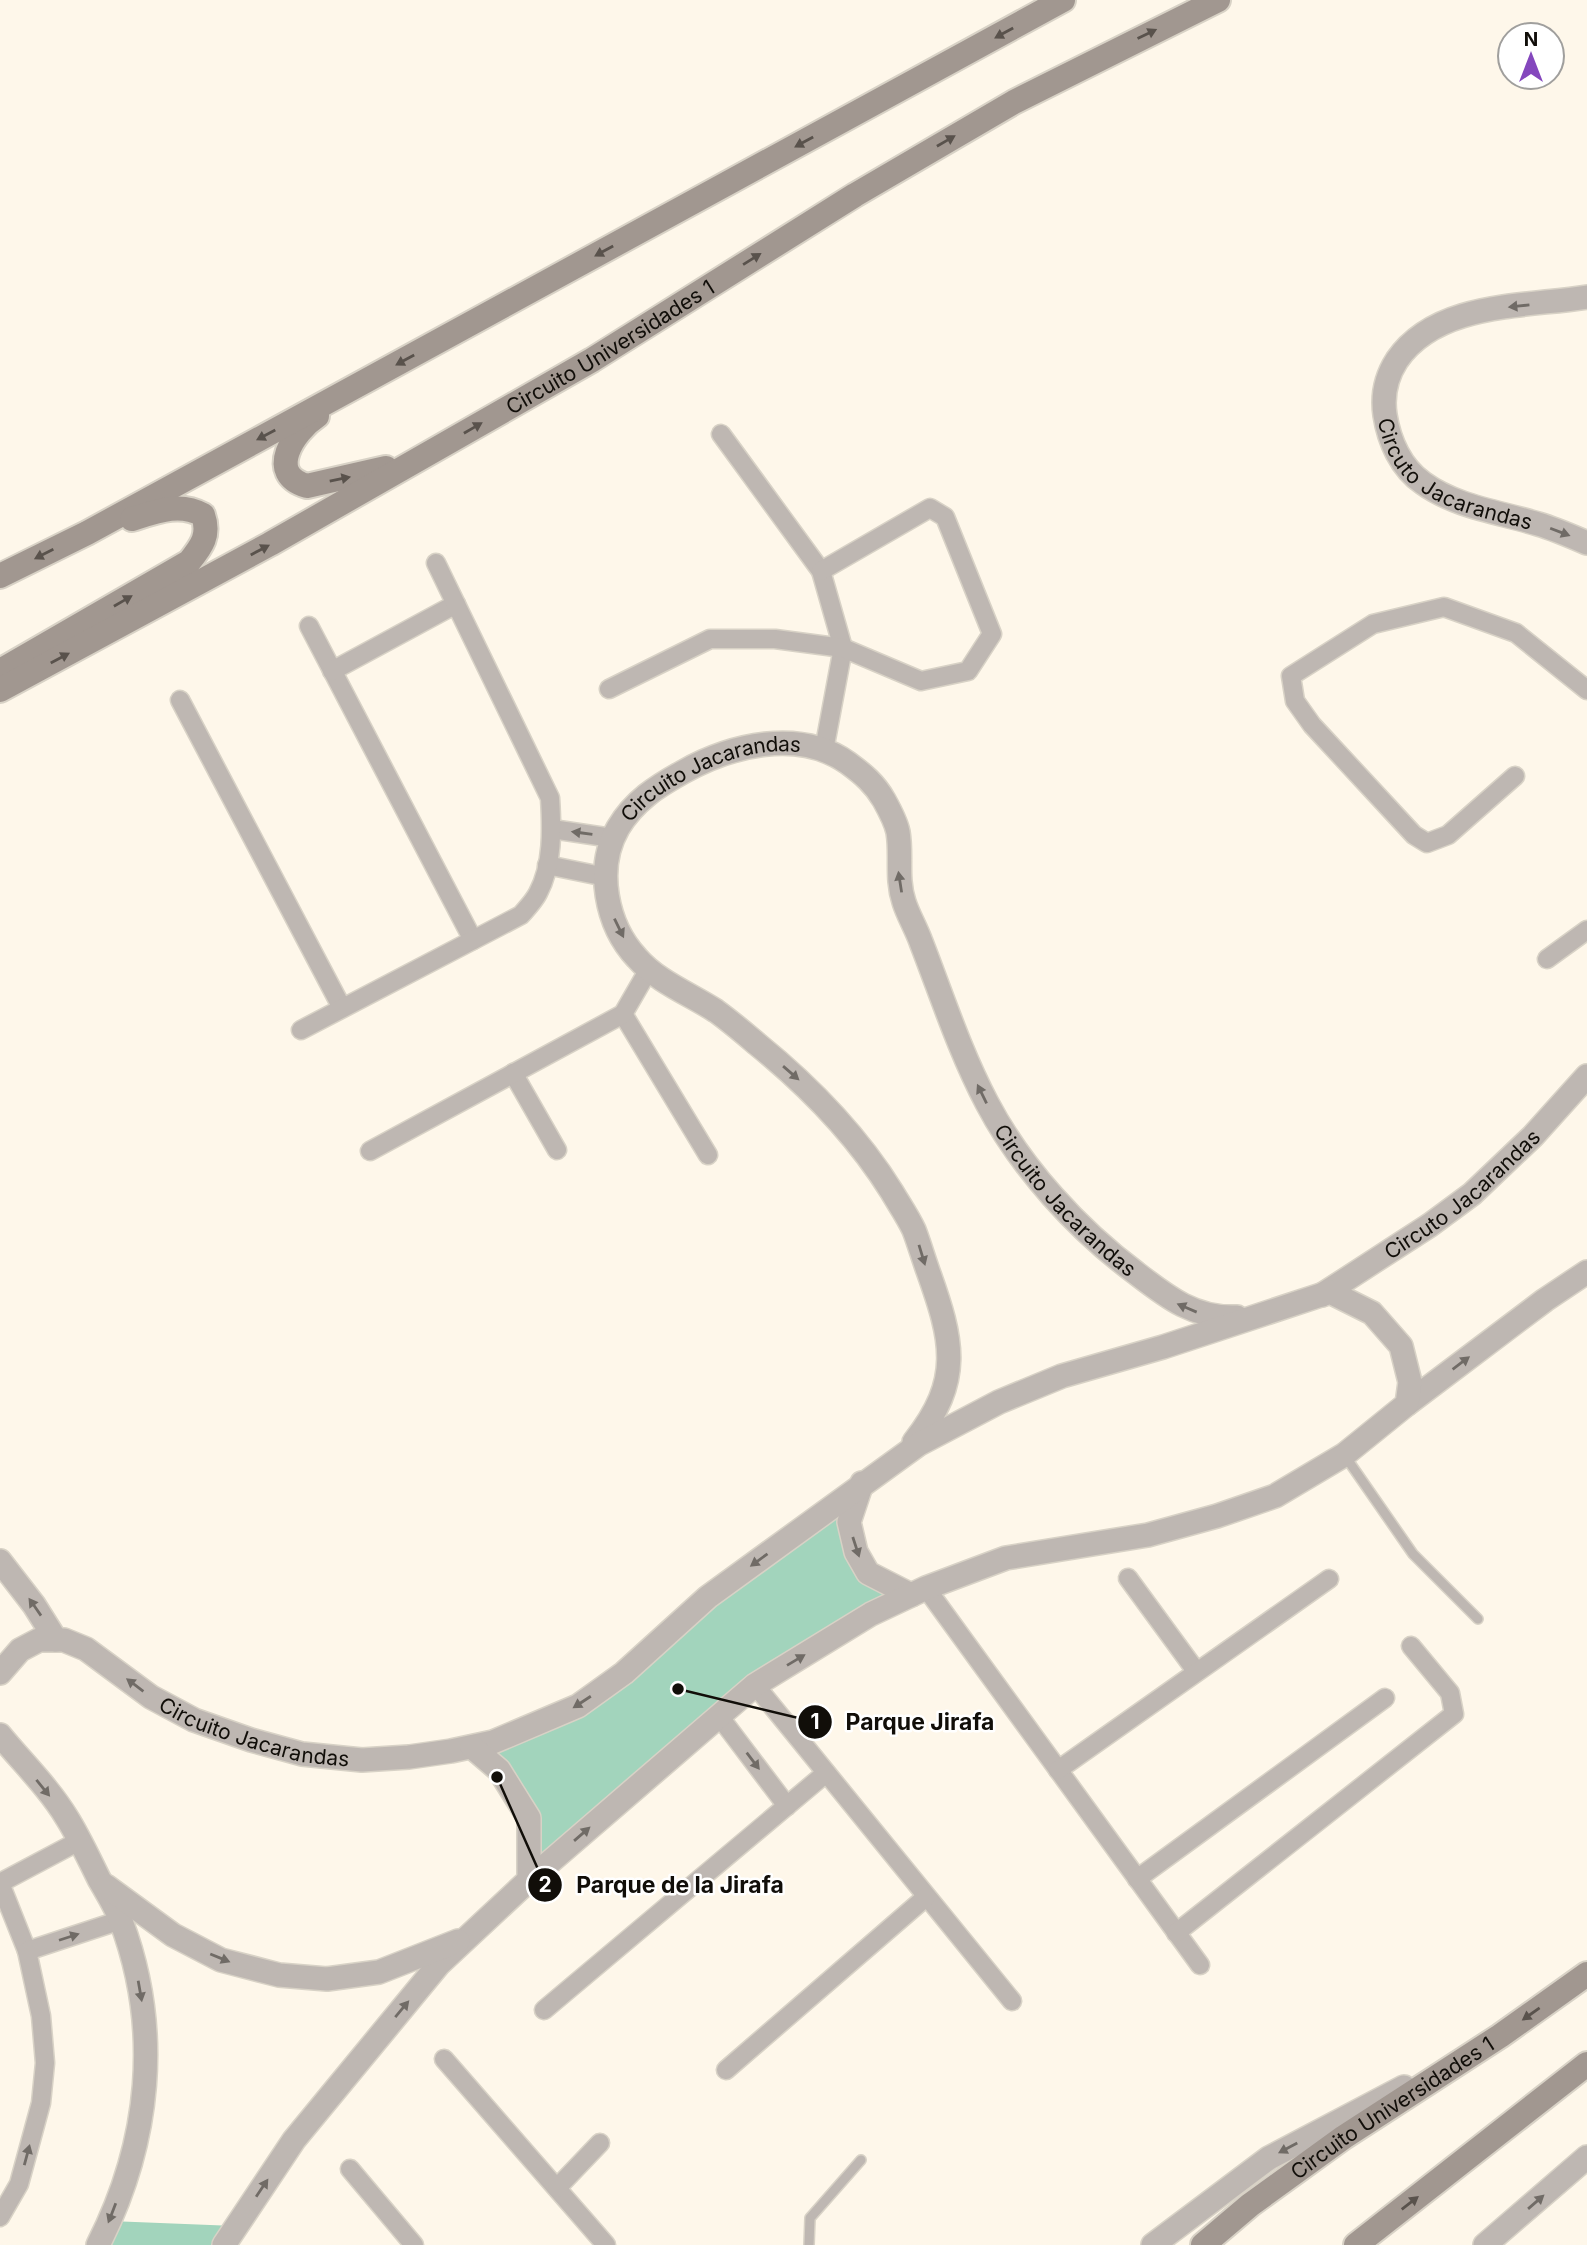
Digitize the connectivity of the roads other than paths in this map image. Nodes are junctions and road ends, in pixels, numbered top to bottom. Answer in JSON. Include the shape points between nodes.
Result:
{"nodes":[{"id":1,"x":1063,"y":0,"type":"edge"},
{"id":2,"x":1218,"y":0,"type":"edge"},
{"id":3,"x":1587,"y":297,"type":"edge"},
{"id":4,"x":369,"y":379,"type":"junction"},
{"id":5,"x":721,"y":433,"type":"dead end"},
{"id":6,"x":414,"y":462,"type":"junction"},
{"id":7,"x":87,"y":533,"type":"junction"},
{"id":8,"x":1587,"y":543,"type":"edge"},
{"id":9,"x":436,"y":563,"type":"dead end"},
{"id":10,"x":821,"y":570,"type":"junction"},
{"id":11,"x":0,"y":576,"type":"edge"},
{"id":12,"x":456,"y":604,"type":"junction"},
{"id":13,"x":309,"y":626,"type":"dead end"},
{"id":14,"x":843,"y":648,"type":"junction"},
{"id":15,"x":0,"y":671,"type":"edge"},
{"id":16,"x":332,"y":671,"type":"junction"},
{"id":17,"x":0,"y":690,"type":"edge"},
{"id":18,"x":609,"y":690,"type":"dead end"},
{"id":19,"x":1587,"y":690,"type":"edge"},
{"id":20,"x":180,"y":699,"type":"dead end"},
{"id":21,"x":824,"y":750,"type":"junction"},
{"id":22,"x":1515,"y":776,"type":"dead end"},
{"id":23,"x":552,"y":829,"type":"junction"},
{"id":24,"x":612,"y":838,"type":"junction"},
{"id":25,"x":547,"y":865,"type":"junction"},
{"id":26,"x":606,"y":877,"type":"junction"},
{"id":27,"x":1587,"y":930,"type":"edge"},
{"id":28,"x":472,"y":940,"type":"junction"},
{"id":29,"x":1547,"y":959,"type":"dead end"},
{"id":30,"x":649,"y":969,"type":"junction"},
{"id":31,"x":342,"y":1008,"type":"junction"},
{"id":32,"x":623,"y":1014,"type":"junction"},
{"id":33,"x":301,"y":1030,"type":"dead end"},
{"id":34,"x":513,"y":1073,"type":"junction"},
{"id":35,"x":1587,"y":1076,"type":"edge"},
{"id":36,"x":557,"y":1150,"type":"dead end"},
{"id":37,"x":370,"y":1151,"type":"dead end"},
{"id":38,"x":708,"y":1155,"type":"dead end"},
{"id":39,"x":1587,"y":1272,"type":"edge"},
{"id":40,"x":1322,"y":1295,"type":"junction"},
{"id":41,"x":1254,"y":1317,"type":"junction"},
{"id":42,"x":1407,"y":1404,"type":"junction"},
{"id":43,"x":907,"y":1452,"type":"junction"},
{"id":44,"x":1343,"y":1455,"type":"junction"},
{"id":45,"x":862,"y":1483,"type":"junction"},
{"id":46,"x":0,"y":1561,"type":"edge"},
{"id":47,"x":1128,"y":1578,"type":"dead end"},
{"id":48,"x":1329,"y":1579,"type":"dead end"},
{"id":49,"x":918,"y":1592,"type":"junction"},
{"id":50,"x":1478,"y":1619,"type":"dead end"},
{"id":51,"x":57,"y":1640,"type":"junction"},
{"id":52,"x":1410,"y":1646,"type":"dead end"},
{"id":53,"x":1196,"y":1671,"type":"junction"},
{"id":54,"x":0,"y":1673,"type":"edge"},
{"id":55,"x":755,"y":1685,"type":"junction"},
{"id":56,"x":1385,"y":1698,"type":"dead end"},
{"id":57,"x":719,"y":1716,"type":"junction"},
{"id":58,"x":4,"y":1742,"type":"edge"},
{"id":59,"x":472,"y":1747,"type":"junction"},
{"id":60,"x":1058,"y":1770,"type":"junction"},
{"id":61,"x":826,"y":1773,"type":"junction"},
{"id":62,"x":787,"y":1806,"type":"junction"},
{"id":63,"x":79,"y":1841,"type":"junction"},
{"id":64,"x":1137,"y":1879,"type":"junction"},
{"id":65,"x":529,"y":1880,"type":"junction"},
{"id":66,"x":101,"y":1882,"type":"junction"},
{"id":67,"x":0,"y":1883,"type":"edge"},
{"id":68,"x":926,"y":1897,"type":"junction"},
{"id":69,"x":121,"y":1920,"type":"junction"},
{"id":70,"x":1177,"y":1933,"type":"junction"},
{"id":71,"x":468,"y":1938,"type":"junction"},
{"id":72,"x":27,"y":1951,"type":"junction"},
{"id":73,"x":1200,"y":1965,"type":"dead end"},
{"id":74,"x":1587,"y":1975,"type":"edge"},
{"id":75,"x":1012,"y":2001,"type":"dead end"},
{"id":76,"x":544,"y":2010,"type":"dead end"},
{"id":77,"x":1500,"y":2036,"type":"junction"},
{"id":78,"x":444,"y":2059,"type":"dead end"},
{"id":79,"x":1587,"y":2064,"type":"edge"},
{"id":80,"x":726,"y":2070,"type":"dead end"},
{"id":81,"x":600,"y":2143,"type":"dead end"},
{"id":82,"x":1587,"y":2157,"type":"edge"},
{"id":83,"x":861,"y":2160,"type":"dead end"},
{"id":84,"x":350,"y":2169,"type":"dead end"},
{"id":85,"x":556,"y":2188,"type":"junction"},
{"id":86,"x":1250,"y":2205,"type":"junction"},
{"id":87,"x":0,"y":2217,"type":"edge"},
{"id":88,"x":98,"y":2245,"type":"edge"},
{"id":89,"x":224,"y":2245,"type":"edge"},
{"id":90,"x":414,"y":2245,"type":"edge"},
{"id":91,"x":606,"y":2245,"type":"edge"},
{"id":92,"x":809,"y":2245,"type":"edge"},
{"id":93,"x":1153,"y":2245,"type":"edge"},
{"id":94,"x":1203,"y":2245,"type":"edge"},
{"id":95,"x":1212,"y":2245,"type":"edge"},
{"id":96,"x":1356,"y":2245,"type":"edge"},
{"id":97,"x":1485,"y":2245,"type":"edge"}],
"edges":[{"from":1,"to":4,"type":"main road","one_way":true},
{"from":6,"to":2,"type":"main road","name":"Circuito Universidades 1","one_way":true,"via":[[592,360],[855,195],[1014,102]]},
{"from":3,"to":8,"type":"street","name":"Circuto Jacarandas","one_way":true,"via":[[1474,313],[1434,326],[1406,347],[1387,378],[1383,398],[1398,454],[1422,483],[1450,498]]},
{"from":4,"to":6,"type":"main road","one_way":true,"via":[[296,435],[286,455],[289,477],[307,486]]},
{"from":4,"to":7,"type":"main road","one_way":true},
{"from":5,"to":10,"type":"street"},
{"from":17,"to":6,"type":"main road","name":"Circuito Universidades 1","one_way":true},
{"from":7,"to":11,"type":"main road","one_way":true},
{"from":15,"to":7,"type":"main road","one_way":true,"via":[[190,562],[207,527],[203,515],[176,507]]},
{"from":9,"to":12,"type":"street"},
{"from":10,"to":14,"type":"street"},
{"from":10,"to":14,"type":"street","via":[[930,508],[946,517],[992,634],[968,671],[921,681]]},
{"from":12,"to":16,"type":"street"},
{"from":12,"to":23,"type":"street","via":[[550,798]]},
{"from":13,"to":16,"type":"street"},
{"from":14,"to":18,"type":"street","via":[[775,639],[710,639]]},
{"from":14,"to":21,"type":"street"},
{"from":16,"to":28,"type":"street"},
{"from":19,"to":22,"type":"street","via":[[1516,633],[1444,607],[1373,624],[1292,676],[1295,701],[1311,725],[1414,835],[1427,843],[1448,835]]},
{"from":20,"to":31,"type":"street"},
{"from":21,"to":24,"type":"street","name":"Circuito Jacarandas","via":[[765,744],[705,760],[640,799]]},
{"from":41,"to":21,"type":"street","name":"Circuito Jacarandas","one_way":true,"via":[[1201,1313],[1162,1294],[1085,1232],[1017,1150],[970,1069],[904,902],[898,831],[885,802],[862,773]]},
{"from":24,"to":23,"type":"street","one_way":true},
{"from":23,"to":25,"type":"street"},
{"from":24,"to":26,"type":"street","name":"Circuito Jacarandas"},
{"from":25,"to":26,"type":"street"},
{"from":25,"to":28,"type":"street","via":[[538,893],[521,915]]},
{"from":26,"to":30,"type":"street","name":"Circuito Jacarandas","one_way":true,"via":[[607,898],[618,929],[635,957]]},
{"from":27,"to":29,"type":"street"},
{"from":28,"to":31,"type":"street"},
{"from":30,"to":32,"type":"street"},
{"from":30,"to":43,"type":"street","name":"Circuito Jacarandas","one_way":true,"via":[[720,1014],[818,1098],[859,1143],[912,1225],[943,1316],[950,1358],[936,1413]]},
{"from":31,"to":33,"type":"street"},
{"from":32,"to":34,"type":"street"},
{"from":32,"to":38,"type":"street"},
{"from":34,"to":36,"type":"street"},
{"from":34,"to":37,"type":"street"},
{"from":35,"to":40,"type":"street","name":"Circuto Jacarandas","via":[[1472,1194]]},
{"from":42,"to":39,"type":"street","one_way":true},
{"from":40,"to":41,"type":"street","name":"Circuto Jacarandas"},
{"from":40,"to":42,"type":"street","via":[[1330,1292],[1372,1313],[1401,1346],[1410,1382]]},
{"from":41,"to":43,"type":"street","name":"Circuto Jacarandas","via":[[1062,1376],[999,1402]]},
{"from":42,"to":44,"type":"street"},
{"from":43,"to":45,"type":"street","name":"Circuito Jacarandas"},
{"from":44,"to":49,"type":"street","via":[[1275,1496],[1217,1516],[1148,1535],[1006,1558]]},
{"from":44,"to":50,"type":"lane","via":[[1413,1555]]},
{"from":45,"to":49,"type":"street","one_way":true,"via":[[849,1522],[856,1552],[868,1573]]},
{"from":45,"to":59,"type":"street","name":"Circuito Jacarandas","one_way":true,"via":[[708,1597],[624,1673],[578,1706]]},
{"from":51,"to":46,"type":"street","one_way":true},
{"from":47,"to":53,"type":"street"},
{"from":48,"to":53,"type":"street"},
{"from":55,"to":49,"type":"street","one_way":true},
{"from":49,"to":60,"type":"street"},
{"from":51,"to":54,"type":"street","via":[[39,1640],[20,1650]]},
{"from":59,"to":51,"type":"street","name":"Circuito Jacarandas","one_way":true,"via":[[362,1760],[302,1754],[194,1720],[151,1697],[86,1649]]},
{"from":52,"to":70,"type":"street","via":[[1450,1693],[1454,1714]]},
{"from":53,"to":60,"type":"street"},
{"from":55,"to":57,"type":"street"},
{"from":55,"to":61,"type":"street"},
{"from":56,"to":64,"type":"street"},
{"from":57,"to":62,"type":"street","one_way":true},
{"from":65,"to":57,"type":"street","one_way":true},
{"from":58,"to":63,"type":"street","one_way":true,"via":[[66,1816]]},
{"from":59,"to":65,"type":"street","via":[[499,1770],[529,1818]]},
{"from":60,"to":64,"type":"street"},
{"from":61,"to":62,"type":"street"},
{"from":61,"to":68,"type":"street"},
{"from":62,"to":76,"type":"street"},
{"from":63,"to":66,"type":"street"},
{"from":63,"to":67,"type":"street"},
{"from":64,"to":70,"type":"street"},
{"from":65,"to":71,"type":"street"},
{"from":66,"to":69,"type":"street"},
{"from":66,"to":71,"type":"street","one_way":true,"via":[[173,1935],[221,1960],[279,1975],[327,1979],[379,1972]]},
{"from":67,"to":72,"type":"street"},
{"from":68,"to":75,"type":"street"},
{"from":68,"to":80,"type":"street"},
{"from":72,"to":69,"type":"street","one_way":true},
{"from":69,"to":88,"type":"street","one_way":true,"via":[[140,1988],[146,2083],[131,2164]]},
{"from":70,"to":73,"type":"street"},
{"from":89,"to":71,"type":"street","one_way":true,"via":[[294,2140],[439,1964]]},
{"from":87,"to":72,"type":"street","one_way":true,"via":[[19,2184],[41,2103],[41,2016]]},
{"from":74,"to":77,"type":"main road","name":"Circuito Universidades 1","one_way":true},
{"from":77,"to":86,"type":"main road","name":"Circuito Universidades 1","via":[[1343,2137]]},
{"from":77,"to":93,"type":"street","one_way":true,"via":[[1269,2158]]},
{"from":78,"to":85,"type":"street"},
{"from":96,"to":79,"type":"main road","one_way":true},
{"from":81,"to":85,"type":"street"},
{"from":97,"to":82,"type":"street","one_way":true},
{"from":83,"to":92,"type":"lane","via":[[810,2218]]},
{"from":84,"to":90,"type":"street"},
{"from":85,"to":91,"type":"street"},
{"from":86,"to":94,"type":"main road","name":"Circuito Universidades 1"},
{"from":86,"to":95,"type":"main road"}]}
